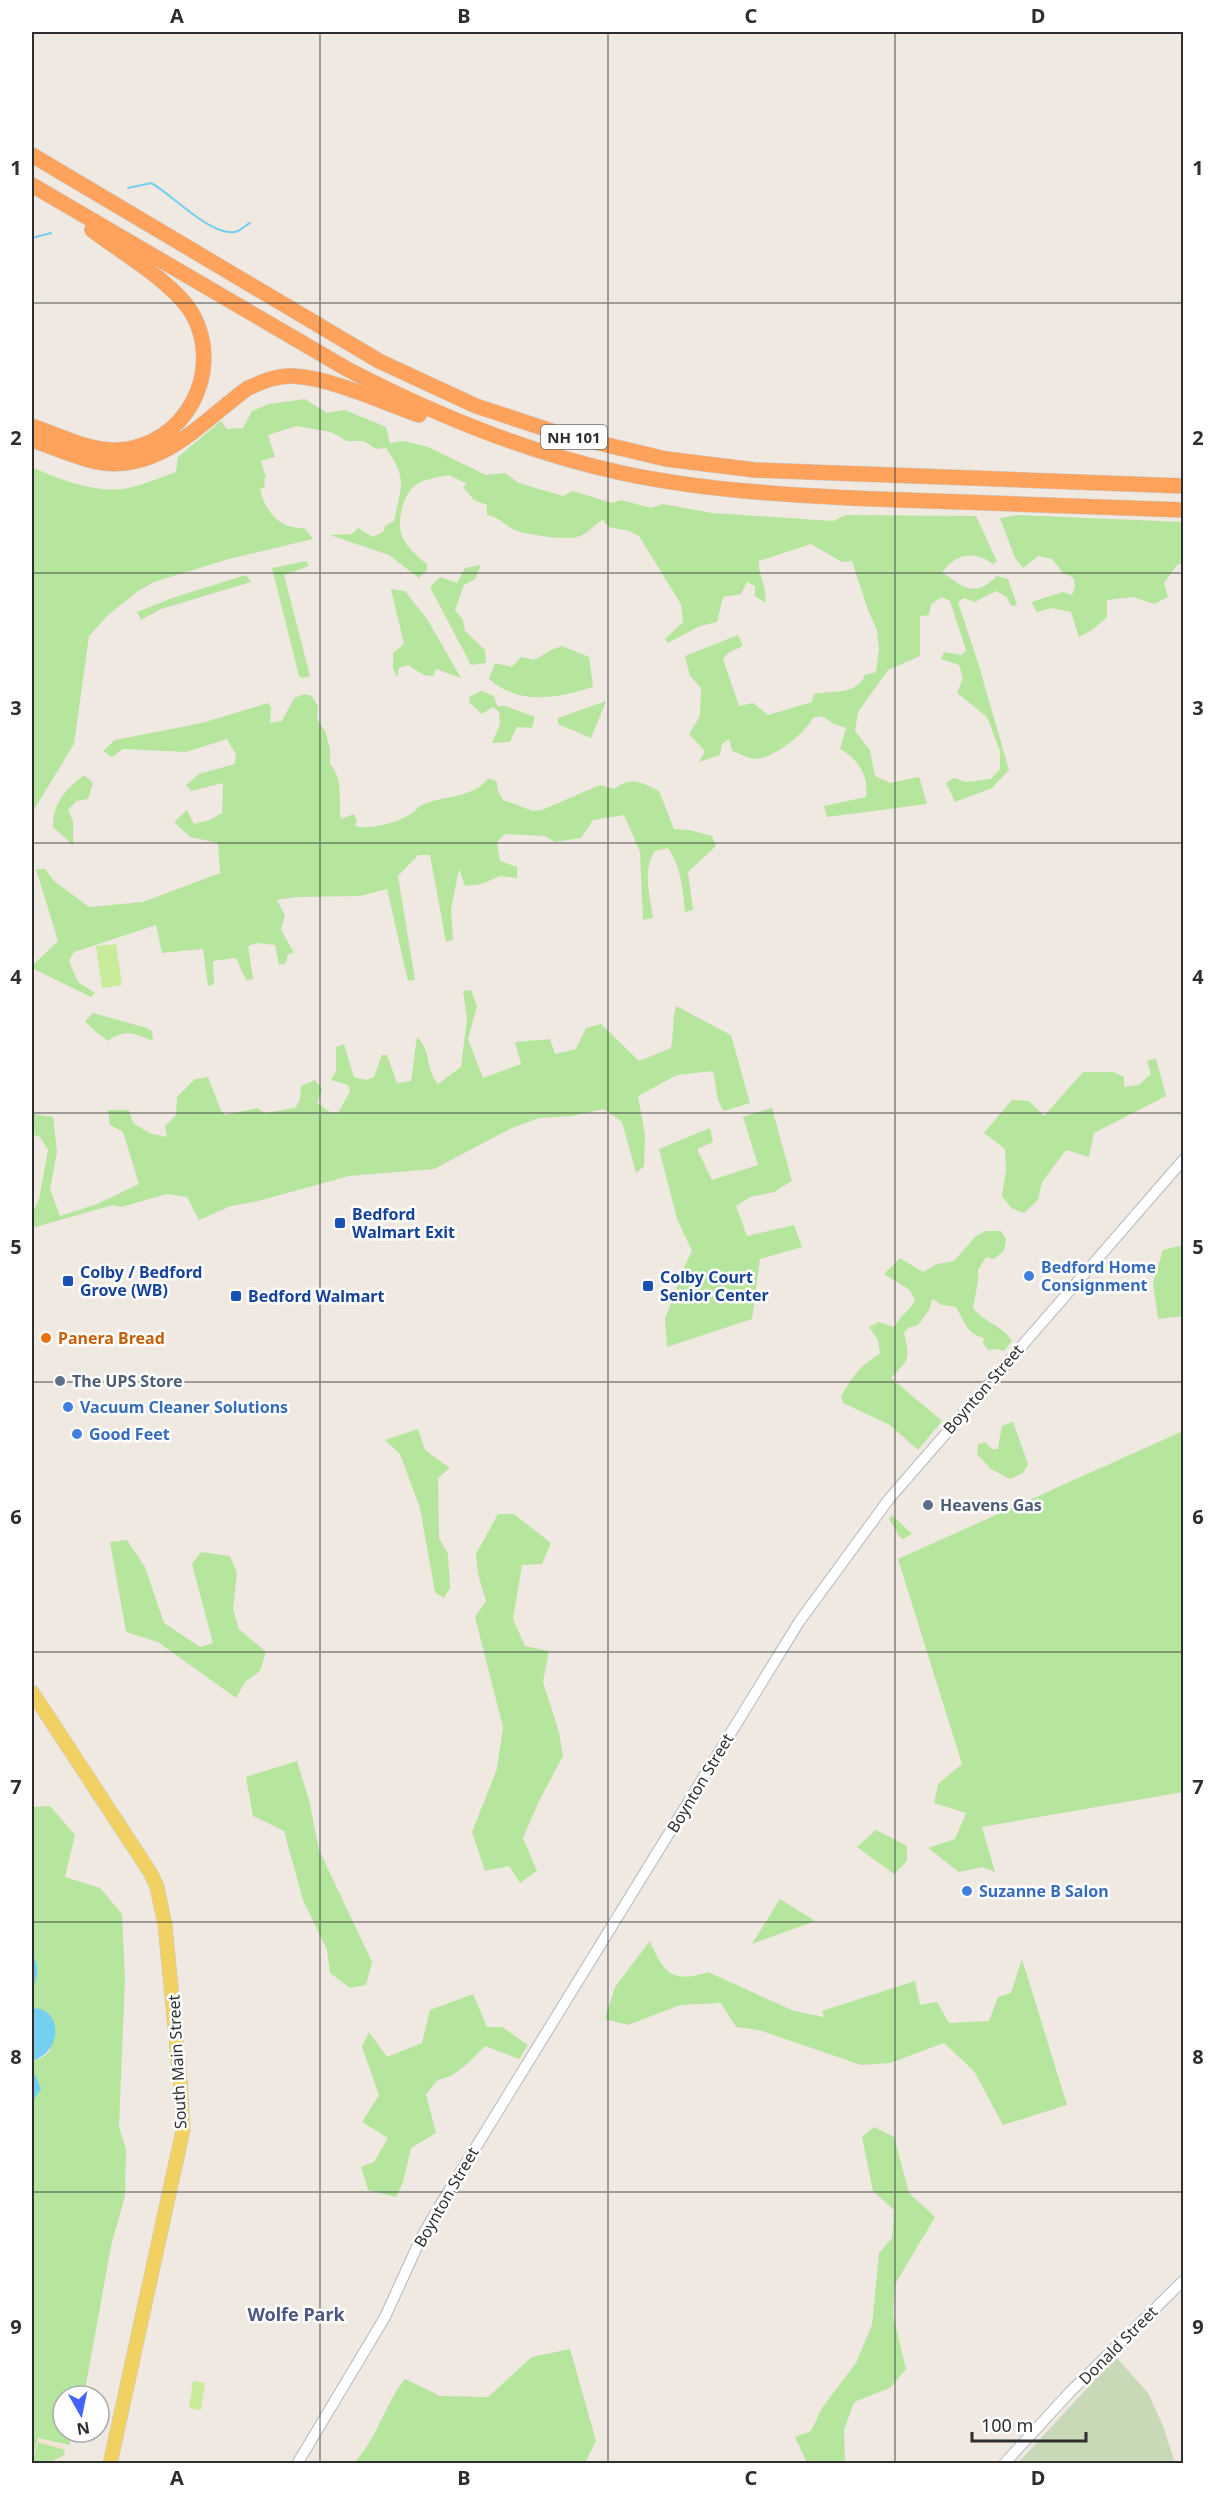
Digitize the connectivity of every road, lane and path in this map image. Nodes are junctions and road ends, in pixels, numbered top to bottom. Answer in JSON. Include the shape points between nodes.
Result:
{"nodes":[{"id":1,"x":32,"y":155,"type":"edge"},
{"id":2,"x":34,"y":187,"type":"edge"},
{"id":3,"x":32,"y":426,"type":"edge"},
{"id":4,"x":32,"y":440,"type":"edge"},
{"id":5,"x":505,"y":440,"type":"junction"},
{"id":6,"x":1184,"y":486,"type":"edge"},
{"id":7,"x":1184,"y":510,"type":"edge"},
{"id":8,"x":1184,"y":1159,"type":"edge"},
{"id":9,"x":32,"y":1692,"type":"edge"},
{"id":10,"x":1184,"y":2280,"type":"edge"},
{"id":11,"x":110,"y":2463,"type":"edge"},
{"id":12,"x":297,"y":2463,"type":"edge"},
{"id":13,"x":1004,"y":2463,"type":"edge"}],
"edges":[{"from":1,"to":6,"type":"highway","number":"NH 101","via":[[379,361],[476,406],[561,434],[666,459],[755,470]]},
{"from":2,"to":3,"type":"highway","via":[[184,302],[203,342],[204,358],[200,387],[190,408],[176,426],[150,442],[129,449],[106,450]]},
{"from":2,"to":5,"type":"highway","number":"NH 101","via":[[347,369],[434,412]]},
{"from":4,"to":5,"type":"highway","via":[[98,462],[138,461],[175,446],[248,388],[292,376],[320,380]]},
{"from":5,"to":7,"type":"highway","number":"NH 101","via":[[613,471],[727,490]]},
{"from":8,"to":12,"type":"street","name":"Boynton Street","via":[[889,1499],[799,1622],[439,2206],[385,2317]]},
{"from":9,"to":11,"type":"main road","name":"South Main Street","via":[[150,1872],[161,1900],[171,1977],[183,2130]]},
{"from":10,"to":13,"type":"street","name":"Donald Street"}]}
